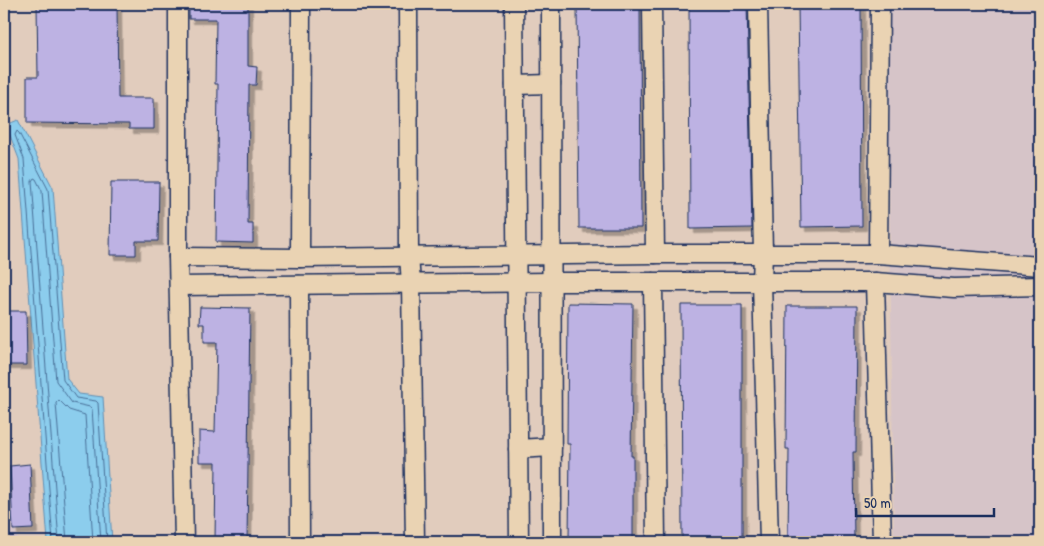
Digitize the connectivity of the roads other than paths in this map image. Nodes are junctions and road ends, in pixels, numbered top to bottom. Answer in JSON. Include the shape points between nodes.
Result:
{"nodes":[{"id":1,"x":178,"y":4,"type":"edge"},
{"id":2,"x":301,"y":4,"type":"edge"},
{"id":3,"x":408,"y":4,"type":"edge"},
{"id":4,"x":514,"y":4,"type":"edge"},
{"id":5,"x":551,"y":4,"type":"edge"},
{"id":6,"x":652,"y":4,"type":"edge"},
{"id":7,"x":758,"y":4,"type":"edge"},
{"id":8,"x":880,"y":4,"type":"edge"},
{"id":9,"x":551,"y":84,"type":"junction"},
{"id":10,"x":515,"y":85,"type":"junction"},
{"id":11,"x":764,"y":253,"type":"junction"},
{"id":12,"x":655,"y":254,"type":"junction"},
{"id":13,"x":878,"y":254,"type":"junction"},
{"id":14,"x":551,"y":255,"type":"junction"},
{"id":15,"x":409,"y":256,"type":"junction"},
{"id":16,"x":515,"y":256,"type":"junction"},
{"id":17,"x":178,"y":257,"type":"junction"},
{"id":18,"x":300,"y":258,"type":"junction"},
{"id":19,"x":954,"y":260,"type":"junction"},
{"id":20,"x":1040,"y":266,"type":"edge"},
{"id":21,"x":552,"y":282,"type":"junction"},
{"id":22,"x":653,"y":282,"type":"junction"},
{"id":23,"x":762,"y":282,"type":"junction"},
{"id":24,"x":875,"y":282,"type":"junction"},
{"id":25,"x":411,"y":283,"type":"junction"},
{"id":26,"x":517,"y":283,"type":"junction"},
{"id":27,"x":299,"y":285,"type":"junction"},
{"id":28,"x":180,"y":286,"type":"junction"},
{"id":29,"x":1040,"y":286,"type":"edge"},
{"id":30,"x":954,"y":288,"type":"junction"},
{"id":31,"x":552,"y":447,"type":"junction"},
{"id":32,"x":518,"y":449,"type":"junction"},
{"id":33,"x":184,"y":542,"type":"edge"},
{"id":34,"x":300,"y":542,"type":"edge"},
{"id":35,"x":415,"y":542,"type":"edge"},
{"id":36,"x":519,"y":542,"type":"edge"},
{"id":37,"x":552,"y":542,"type":"edge"},
{"id":38,"x":656,"y":542,"type":"edge"},
{"id":39,"x":769,"y":542,"type":"edge"},
{"id":40,"x":882,"y":542,"type":"edge"}],
"edges":[{"from":1,"to":17,"type":"street"},
{"from":2,"to":18,"type":"street"},
{"from":3,"to":15,"type":"street"},
{"from":4,"to":10,"type":"street"},
{"from":5,"to":9,"type":"street"},
{"from":6,"to":12,"type":"street"},
{"from":7,"to":11,"type":"street"},
{"from":8,"to":13,"type":"street"},
{"from":9,"to":10,"type":"street"},
{"from":9,"to":14,"type":"street"},
{"from":10,"to":16,"type":"street"},
{"from":11,"to":12,"type":"street"},
{"from":11,"to":13,"type":"street"},
{"from":11,"to":23,"type":"street"},
{"from":12,"to":14,"type":"street"},
{"from":13,"to":19,"type":"street"},
{"from":14,"to":16,"type":"street"},
{"from":14,"to":21,"type":"street"},
{"from":15,"to":16,"type":"street"},
{"from":15,"to":18,"type":"street"},
{"from":15,"to":25,"type":"street"},
{"from":16,"to":26,"type":"street"},
{"from":17,"to":18,"type":"street"},
{"from":17,"to":28,"type":"street"},
{"from":19,"to":20,"type":"street"},
{"from":19,"to":30,"type":"street"},
{"from":21,"to":22,"type":"street"},
{"from":21,"to":26,"type":"street"},
{"from":21,"to":31,"type":"street"},
{"from":22,"to":23,"type":"street"},
{"from":22,"to":38,"type":"street"},
{"from":23,"to":24,"type":"street"},
{"from":23,"to":39,"type":"street"},
{"from":24,"to":30,"type":"street"},
{"from":24,"to":40,"type":"street"},
{"from":25,"to":26,"type":"street"},
{"from":25,"to":27,"type":"street"},
{"from":25,"to":35,"type":"street"},
{"from":26,"to":32,"type":"street"},
{"from":27,"to":28,"type":"street"},
{"from":27,"to":34,"type":"street"},
{"from":28,"to":33,"type":"street"},
{"from":29,"to":30,"type":"street"},
{"from":31,"to":32,"type":"street"},
{"from":31,"to":37,"type":"street"},
{"from":32,"to":36,"type":"street"}]}
